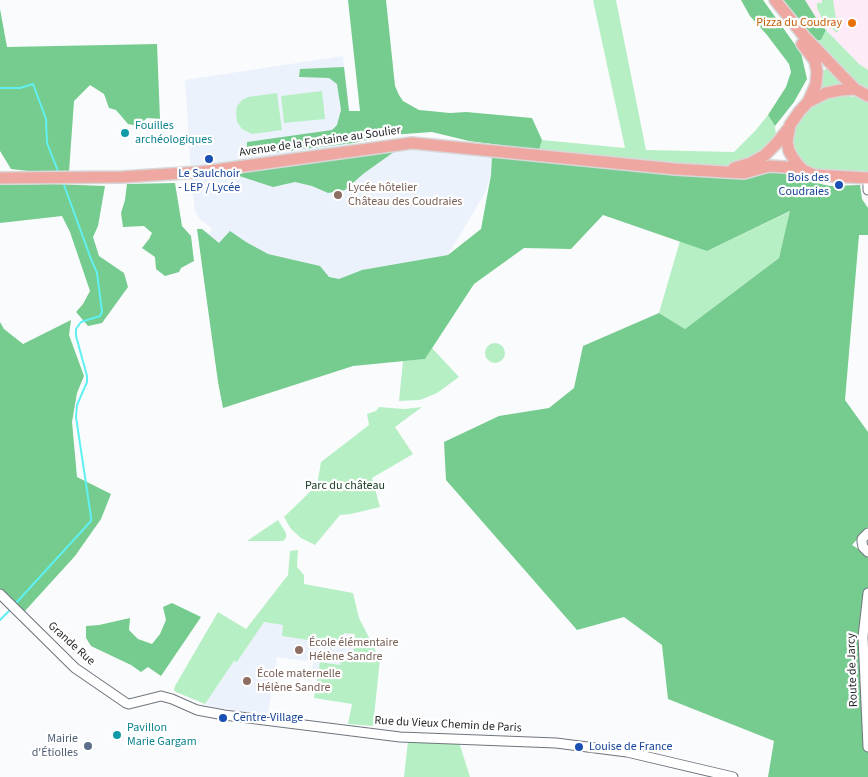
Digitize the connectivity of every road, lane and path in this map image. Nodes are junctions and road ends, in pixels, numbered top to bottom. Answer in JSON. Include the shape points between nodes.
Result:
{"nodes":[{"id":1,"x":770,"y":0,"type":"edge"},
{"id":2,"x":775,"y":0,"type":"edge"},
{"id":3,"x":855,"y":89,"type":"junction"},
{"id":4,"x":868,"y":96,"type":"edge"},
{"id":5,"x":808,"y":102,"type":"junction"},
{"id":6,"x":790,"y":126,"type":"junction"},
{"id":7,"x":702,"y":170,"type":"junction"},
{"id":8,"x":804,"y":170,"type":"junction"},
{"id":9,"x":0,"y":178,"type":"edge"},
{"id":10,"x":868,"y":178,"type":"edge"},
{"id":11,"x":868,"y":182,"type":"edge"},
{"id":12,"x":868,"y":190,"type":"edge"},
{"id":13,"x":868,"y":532,"type":"edge"},
{"id":14,"x":868,"y":552,"type":"edge"},
{"id":15,"x":868,"y":593,"type":"edge"},
{"id":16,"x":0,"y":594,"type":"edge"},
{"id":17,"x":162,"y":696,"type":"joint"},
{"id":18,"x":868,"y":748,"type":"edge"},
{"id":19,"x":734,"y":777,"type":"edge"}],
"edges":[{"from":1,"to":5,"type":"main road","via":[[815,61],[817,79]]},
{"from":2,"to":3,"type":"main road"},
{"from":3,"to":4,"type":"main road"},
{"from":3,"to":5,"type":"main road","via":[[833,91]]},
{"from":5,"to":6,"type":"main road","name":"Avenue de la Fontaine au Soulier"},
{"from":6,"to":7,"type":"main road","name":"Avenue de la Fontaine au Soulier","via":[[776,144],[751,163],[731,169]]},
{"from":6,"to":8,"type":"main road","via":[[787,142],[798,165]]},
{"from":7,"to":8,"type":"main road","name":"Avenue de la Fontaine au Soulier","via":[[744,173],[770,166]]},
{"from":7,"to":9,"type":"main road","name":"Avenue de la Fontaine au Soulier","via":[[412,143],[201,172]]},
{"from":8,"to":10,"type":"main road","name":"Avenue de la Fontaine au Soulier","via":[[814,175]]},
{"from":11,"to":12,"type":"street"},
{"from":13,"to":14,"type":"street","via":[[862,539]]},
{"from":15,"to":18,"type":"street","name":"Route de Jarcy","via":[[863,637]]},
{"from":16,"to":17,"type":"street","name":"Grande Rue","via":[[75,668],[126,703],[134,704]]},
{"from":17,"to":19,"type":"street","name":"Rue du Vieux Chemin de Paris","via":[[197,710],[224,715],[404,737],[556,742],[627,752]]}]}
